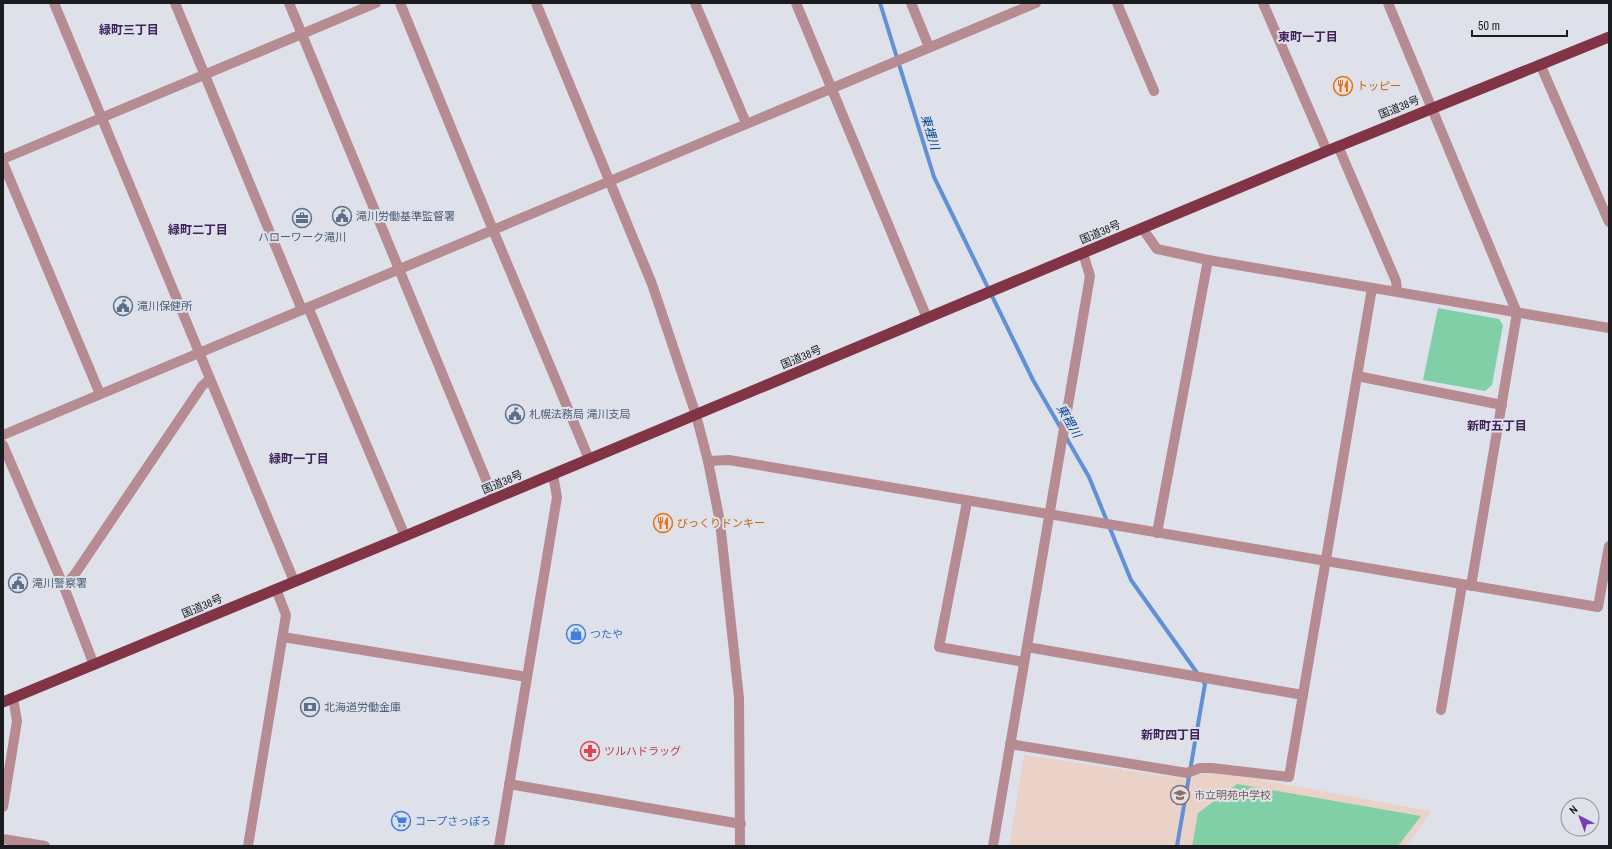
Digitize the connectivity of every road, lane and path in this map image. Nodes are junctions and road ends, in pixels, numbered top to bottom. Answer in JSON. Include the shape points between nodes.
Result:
{"nodes":[{"id":1,"x":54,"y":3,"type":"edge"},
{"id":2,"x":175,"y":3,"type":"edge"},
{"id":3,"x":289,"y":3,"type":"edge"},
{"id":4,"x":376,"y":3,"type":"edge"},
{"id":5,"x":400,"y":3,"type":"edge"},
{"id":6,"x":536,"y":3,"type":"edge"},
{"id":7,"x":696,"y":3,"type":"edge"},
{"id":8,"x":796,"y":3,"type":"edge"},
{"id":9,"x":910,"y":3,"type":"edge"},
{"id":10,"x":1036,"y":3,"type":"edge"},
{"id":11,"x":1117,"y":3,"type":"edge"},
{"id":12,"x":1263,"y":3,"type":"edge"},
{"id":13,"x":1388,"y":3,"type":"edge"},
{"id":14,"x":302,"y":35,"type":"junction"},
{"id":15,"x":1609,"y":37,"type":"edge"},
{"id":16,"x":929,"y":47,"type":"junction"},
{"id":17,"x":1540,"y":64,"type":"junction"},
{"id":18,"x":205,"y":75,"type":"junction"},
{"id":19,"x":831,"y":88,"type":"junction"},
{"id":20,"x":1154,"y":91,"type":"dead end"},
{"id":21,"x":1432,"y":108,"type":"junction"},
{"id":22,"x":102,"y":117,"type":"junction"},
{"id":23,"x":746,"y":123,"type":"junction"},
{"id":24,"x":1338,"y":146,"type":"junction"},
{"id":25,"x":1327,"y":151,"type":"junction"},
{"id":26,"x":3,"y":159,"type":"edge"},
{"id":27,"x":3,"y":162,"type":"edge"},
{"id":28,"x":610,"y":181,"type":"junction"},
{"id":29,"x":1609,"y":222,"type":"edge"},
{"id":30,"x":1142,"y":228,"type":"junction"},
{"id":31,"x":493,"y":230,"type":"junction"},
{"id":32,"x":1083,"y":253,"type":"junction"},
{"id":33,"x":1208,"y":260,"type":"junction"},
{"id":34,"x":398,"y":269,"type":"junction"},
{"id":35,"x":1372,"y":288,"type":"junction"},
{"id":36,"x":1397,"y":292,"type":"junction"},
{"id":37,"x":305,"y":308,"type":"junction"},
{"id":38,"x":1517,"y":314,"type":"junction"},
{"id":39,"x":927,"y":318,"type":"junction"},
{"id":40,"x":1609,"y":328,"type":"edge"},
{"id":41,"x":200,"y":353,"type":"junction"},
{"id":42,"x":1357,"y":376,"type":"junction"},
{"id":43,"x":210,"y":379,"type":"junction"},
{"id":44,"x":100,"y":394,"type":"junction"},
{"id":45,"x":1502,"y":405,"type":"junction"},
{"id":46,"x":696,"y":415,"type":"junction"},
{"id":47,"x":3,"y":435,"type":"edge"},
{"id":48,"x":3,"y":445,"type":"edge"},
{"id":49,"x":589,"y":459,"type":"junction"},
{"id":50,"x":708,"y":461,"type":"junction"},
{"id":51,"x":553,"y":475,"type":"junction"},
{"id":52,"x":494,"y":499,"type":"junction"},
{"id":53,"x":967,"y":502,"type":"junction"},
{"id":54,"x":1048,"y":514,"type":"junction"},
{"id":55,"x":1157,"y":533,"type":"junction"},
{"id":56,"x":405,"y":536,"type":"junction"},
{"id":57,"x":1609,"y":546,"type":"edge"},
{"id":58,"x":1326,"y":562,"type":"junction"},
{"id":59,"x":294,"y":581,"type":"junction"},
{"id":60,"x":1466,"y":585,"type":"junction"},
{"id":61,"x":64,"y":587,"type":"junction"},
{"id":62,"x":276,"y":589,"type":"junction"},
{"id":63,"x":283,"y":638,"type":"junction"},
{"id":64,"x":1027,"y":647,"type":"junction"},
{"id":65,"x":1024,"y":662,"type":"junction"},
{"id":66,"x":94,"y":665,"type":"junction"},
{"id":67,"x":527,"y":677,"type":"junction"},
{"id":68,"x":1303,"y":695,"type":"junction"},
{"id":69,"x":8,"y":700,"type":"edge"},
{"id":70,"x":1441,"y":710,"type":"dead end"},
{"id":71,"x":1010,"y":744,"type":"junction"},
{"id":72,"x":509,"y":784,"type":"junction"},
{"id":73,"x":3,"y":806,"type":"edge"},
{"id":74,"x":741,"y":824,"type":"junction"},
{"id":75,"x":3,"y":839,"type":"edge"},
{"id":76,"x":45,"y":846,"type":"edge"},
{"id":77,"x":248,"y":846,"type":"edge"},
{"id":78,"x":499,"y":846,"type":"edge"},
{"id":79,"x":740,"y":846,"type":"edge"},
{"id":80,"x":993,"y":846,"type":"edge"}],
"edges":[{"from":1,"to":22,"type":"street"},
{"from":2,"to":18,"type":"street"},
{"from":3,"to":14,"type":"street"},
{"from":4,"to":14,"type":"street"},
{"from":5,"to":31,"type":"street"},
{"from":6,"to":28,"type":"street"},
{"from":7,"to":23,"type":"street"},
{"from":8,"to":19,"type":"street"},
{"from":9,"to":16,"type":"street"},
{"from":10,"to":16,"type":"street"},
{"from":11,"to":20,"type":"street"},
{"from":12,"to":25,"type":"street"},
{"from":13,"to":21,"type":"street"},
{"from":14,"to":18,"type":"street"},
{"from":14,"to":34,"type":"street"},
{"from":15,"to":17,"type":"highway","name":"国道38号"},
{"from":16,"to":19,"type":"street"},
{"from":17,"to":21,"type":"highway","name":"国道38号"},
{"from":17,"to":29,"type":"street"},
{"from":18,"to":22,"type":"street"},
{"from":18,"to":37,"type":"street"},
{"from":19,"to":23,"type":"street"},
{"from":19,"to":39,"type":"street"},
{"from":21,"to":24,"type":"highway","name":"国道38号"},
{"from":21,"to":38,"type":"street"},
{"from":22,"to":26,"type":"street"},
{"from":22,"to":41,"type":"street"},
{"from":23,"to":28,"type":"street"},
{"from":24,"to":25,"type":"highway","name":"国道38号"},
{"from":24,"to":36,"type":"street","via":[[1396,281]]},
{"from":25,"to":30,"type":"highway","name":"国道38号"},
{"from":27,"to":44,"type":"street"},
{"from":28,"to":31,"type":"street"},
{"from":28,"to":46,"type":"street","via":[[652,284]]},
{"from":30,"to":32,"type":"highway","name":"国道38号"},
{"from":30,"to":33,"type":"street","via":[[1156,250]]},
{"from":31,"to":34,"type":"street"},
{"from":31,"to":49,"type":"street"},
{"from":32,"to":39,"type":"highway","name":"国道38号"},
{"from":32,"to":54,"type":"street","via":[[1090,276]]},
{"from":33,"to":35,"type":"street"},
{"from":33,"to":55,"type":"street"},
{"from":34,"to":37,"type":"street"},
{"from":34,"to":52,"type":"street"},
{"from":35,"to":36,"type":"street"},
{"from":35,"to":42,"type":"street"},
{"from":36,"to":38,"type":"street"},
{"from":37,"to":41,"type":"street"},
{"from":37,"to":56,"type":"street"},
{"from":38,"to":40,"type":"street"},
{"from":38,"to":45,"type":"street"},
{"from":39,"to":46,"type":"highway","name":"国道38号"},
{"from":41,"to":43,"type":"street"},
{"from":41,"to":44,"type":"street"},
{"from":42,"to":45,"type":"street"},
{"from":42,"to":58,"type":"street"},
{"from":43,"to":59,"type":"street"},
{"from":43,"to":61,"type":"street","via":[[202,386]]},
{"from":44,"to":47,"type":"street"},
{"from":45,"to":60,"type":"street"},
{"from":46,"to":49,"type":"highway","name":"国道38号"},
{"from":46,"to":50,"type":"street"},
{"from":48,"to":61,"type":"street"},
{"from":49,"to":51,"type":"highway","name":"国道38号"},
{"from":50,"to":53,"type":"street","via":[[729,460]]},
{"from":50,"to":74,"type":"street","via":[[720,522],[739,698]]},
{"from":51,"to":52,"type":"highway","name":"国道38号"},
{"from":51,"to":67,"type":"street","via":[[557,497]]},
{"from":52,"to":56,"type":"highway","name":"国道38号"},
{"from":53,"to":54,"type":"street"},
{"from":53,"to":65,"type":"street","via":[[939,646]]},
{"from":54,"to":55,"type":"street"},
{"from":54,"to":64,"type":"street"},
{"from":55,"to":58,"type":"street"},
{"from":56,"to":59,"type":"highway","name":"国道38号"},
{"from":57,"to":60,"type":"street","via":[[1598,607]]},
{"from":58,"to":60,"type":"street"},
{"from":58,"to":68,"type":"street"},
{"from":59,"to":62,"type":"highway","name":"国道38号"},
{"from":60,"to":70,"type":"street"},
{"from":61,"to":66,"type":"street"},
{"from":62,"to":63,"type":"street","via":[[286,615]]},
{"from":62,"to":66,"type":"highway","name":"国道38号"},
{"from":63,"to":67,"type":"street"},
{"from":63,"to":77,"type":"street"},
{"from":64,"to":65,"type":"street"},
{"from":64,"to":68,"type":"street"},
{"from":65,"to":71,"type":"street"},
{"from":66,"to":69,"type":"highway","name":"国道38号"},
{"from":67,"to":72,"type":"street"},
{"from":68,"to":71,"type":"street","via":[[1289,777],[1212,768],[1200,768],[1187,773]]},
{"from":69,"to":73,"type":"street","via":[[17,721]]},
{"from":71,"to":80,"type":"street"},
{"from":72,"to":74,"type":"street"},
{"from":72,"to":78,"type":"street"},
{"from":74,"to":79,"type":"street"},
{"from":75,"to":76,"type":"street"}]}
